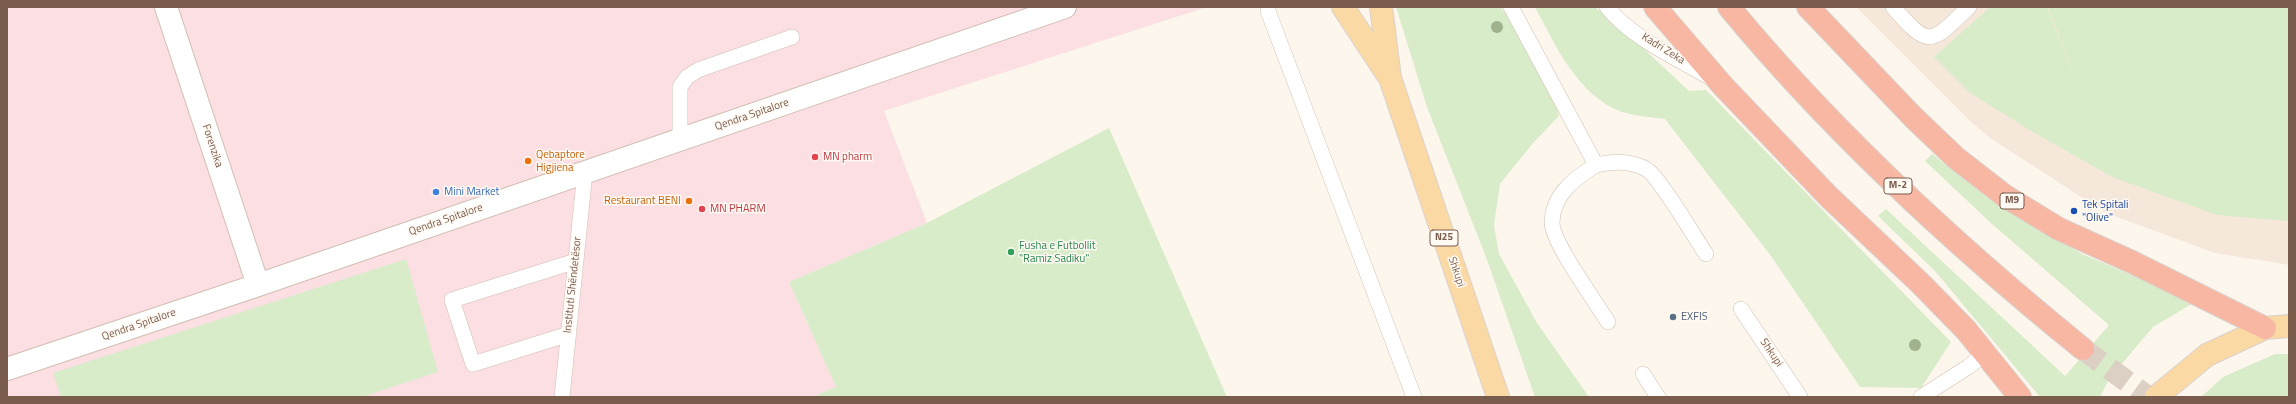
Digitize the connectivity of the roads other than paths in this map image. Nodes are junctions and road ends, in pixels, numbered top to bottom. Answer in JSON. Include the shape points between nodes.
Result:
{"nodes":[{"id":1,"x":166,"y":7,"type":"edge"},
{"id":2,"x":1065,"y":7,"type":"edge"},
{"id":3,"x":1343,"y":7,"type":"edge"},
{"id":4,"x":1381,"y":7,"type":"edge"},
{"id":5,"x":1511,"y":7,"type":"edge"},
{"id":6,"x":1607,"y":7,"type":"edge"},
{"id":7,"x":1655,"y":7,"type":"edge"},
{"id":8,"x":1729,"y":7,"type":"edge"},
{"id":9,"x":1808,"y":7,"type":"edge"},
{"id":10,"x":1893,"y":7,"type":"edge"},
{"id":11,"x":1970,"y":7,"type":"edge"},
{"id":12,"x":1268,"y":11,"type":"dead end"},
{"id":13,"x":792,"y":37,"type":"dead end"},
{"id":14,"x":1390,"y":78,"type":"junction"},
{"id":15,"x":1723,"y":86,"type":"junction"},
{"id":16,"x":680,"y":140,"type":"junction"},
{"id":17,"x":1596,"y":165,"type":"junction"},
{"id":18,"x":585,"y":172,"type":"junction"},
{"id":19,"x":1706,"y":254,"type":"dead end"},
{"id":20,"x":576,"y":261,"type":"junction"},
{"id":21,"x":258,"y":285,"type":"junction"},
{"id":22,"x":1741,"y":309,"type":"dead end"},
{"id":23,"x":1608,"y":322,"type":"dead end"},
{"id":24,"x":2289,"y":326,"type":"edge"},
{"id":25,"x":2265,"y":328,"type":"junction"},
{"id":26,"x":569,"y":334,"type":"junction"},
{"id":27,"x":2083,"y":348,"type":"tunnel mouth"},
{"id":28,"x":1986,"y":353,"type":"junction"},
{"id":29,"x":7,"y":369,"type":"edge"},
{"id":30,"x":1643,"y":374,"type":"dead end"},
{"id":31,"x":562,"y":397,"type":"edge"},
{"id":32,"x":1414,"y":397,"type":"edge"},
{"id":33,"x":1498,"y":397,"type":"edge"},
{"id":34,"x":1658,"y":397,"type":"edge"},
{"id":35,"x":1800,"y":397,"type":"edge"},
{"id":36,"x":1921,"y":397,"type":"edge"},
{"id":37,"x":2020,"y":397,"type":"edge"},
{"id":38,"x":2156,"y":397,"type":"edge"}],
"edges":[{"from":1,"to":21,"type":"street","name":"Forenzika"},
{"from":2,"to":16,"type":"street","name":"Qendra Spitalore"},
{"from":3,"to":14,"type":"main road","name":"Shkupi","number":"N25"},
{"from":4,"to":14,"type":"main road","name":"Shkupi","number":"N25"},
{"from":5,"to":17,"type":"lane"},
{"from":6,"to":15,"type":"lane","name":"Kadri Zeka","via":[[1615,17],[1648,41]]},
{"from":7,"to":15,"type":"highway"},
{"from":8,"to":27,"type":"highway","number":"M-2","via":[[1822,110],[1907,195],[2012,292]]},
{"from":9,"to":25,"type":"highway","number":"M9","via":[[1914,118],[1956,158],[2005,196],[2059,229]]},
{"from":10,"to":11,"type":"lane","via":[[1914,32],[1923,37],[1941,33]]},
{"from":12,"to":32,"type":"lane"},
{"from":13,"to":16,"type":"lane","via":[[698,70],[688,77],[680,87]]},
{"from":14,"to":33,"type":"main road","name":"Shkupi","number":"N25"},
{"from":15,"to":28,"type":"highway","via":[[1828,196],[1921,284]]},
{"from":16,"to":18,"type":"street","name":"Qendra Spitalore"},
{"from":17,"to":19,"type":"lane","via":[[1613,161],[1629,162],[1647,169]]},
{"from":17,"to":23,"type":"lane","via":[[1565,188],[1556,205],[1552,224],[1559,243]]},
{"from":18,"to":20,"type":"lane","name":"Instituti Shëndetësor"},
{"from":18,"to":21,"type":"street","name":"Qendra Spitalore"},
{"from":20,"to":26,"type":"lane","name":"Instituti Shëndetësor"},
{"from":20,"to":26,"type":"lane","via":[[452,300],[473,364]]},
{"from":21,"to":29,"type":"street","name":"Qendra Spitalore"},
{"from":22,"to":35,"type":"lane","name":"Shkupi"},
{"from":24,"to":25,"type":"main road"},
{"from":25,"to":38,"type":"main road","via":[[2207,355]]},
{"from":26,"to":31,"type":"lane","name":"Instituti Shëndetësor"},
{"from":28,"to":36,"type":"lane"},
{"from":28,"to":37,"type":"highway"},
{"from":30,"to":34,"type":"lane"}]}
